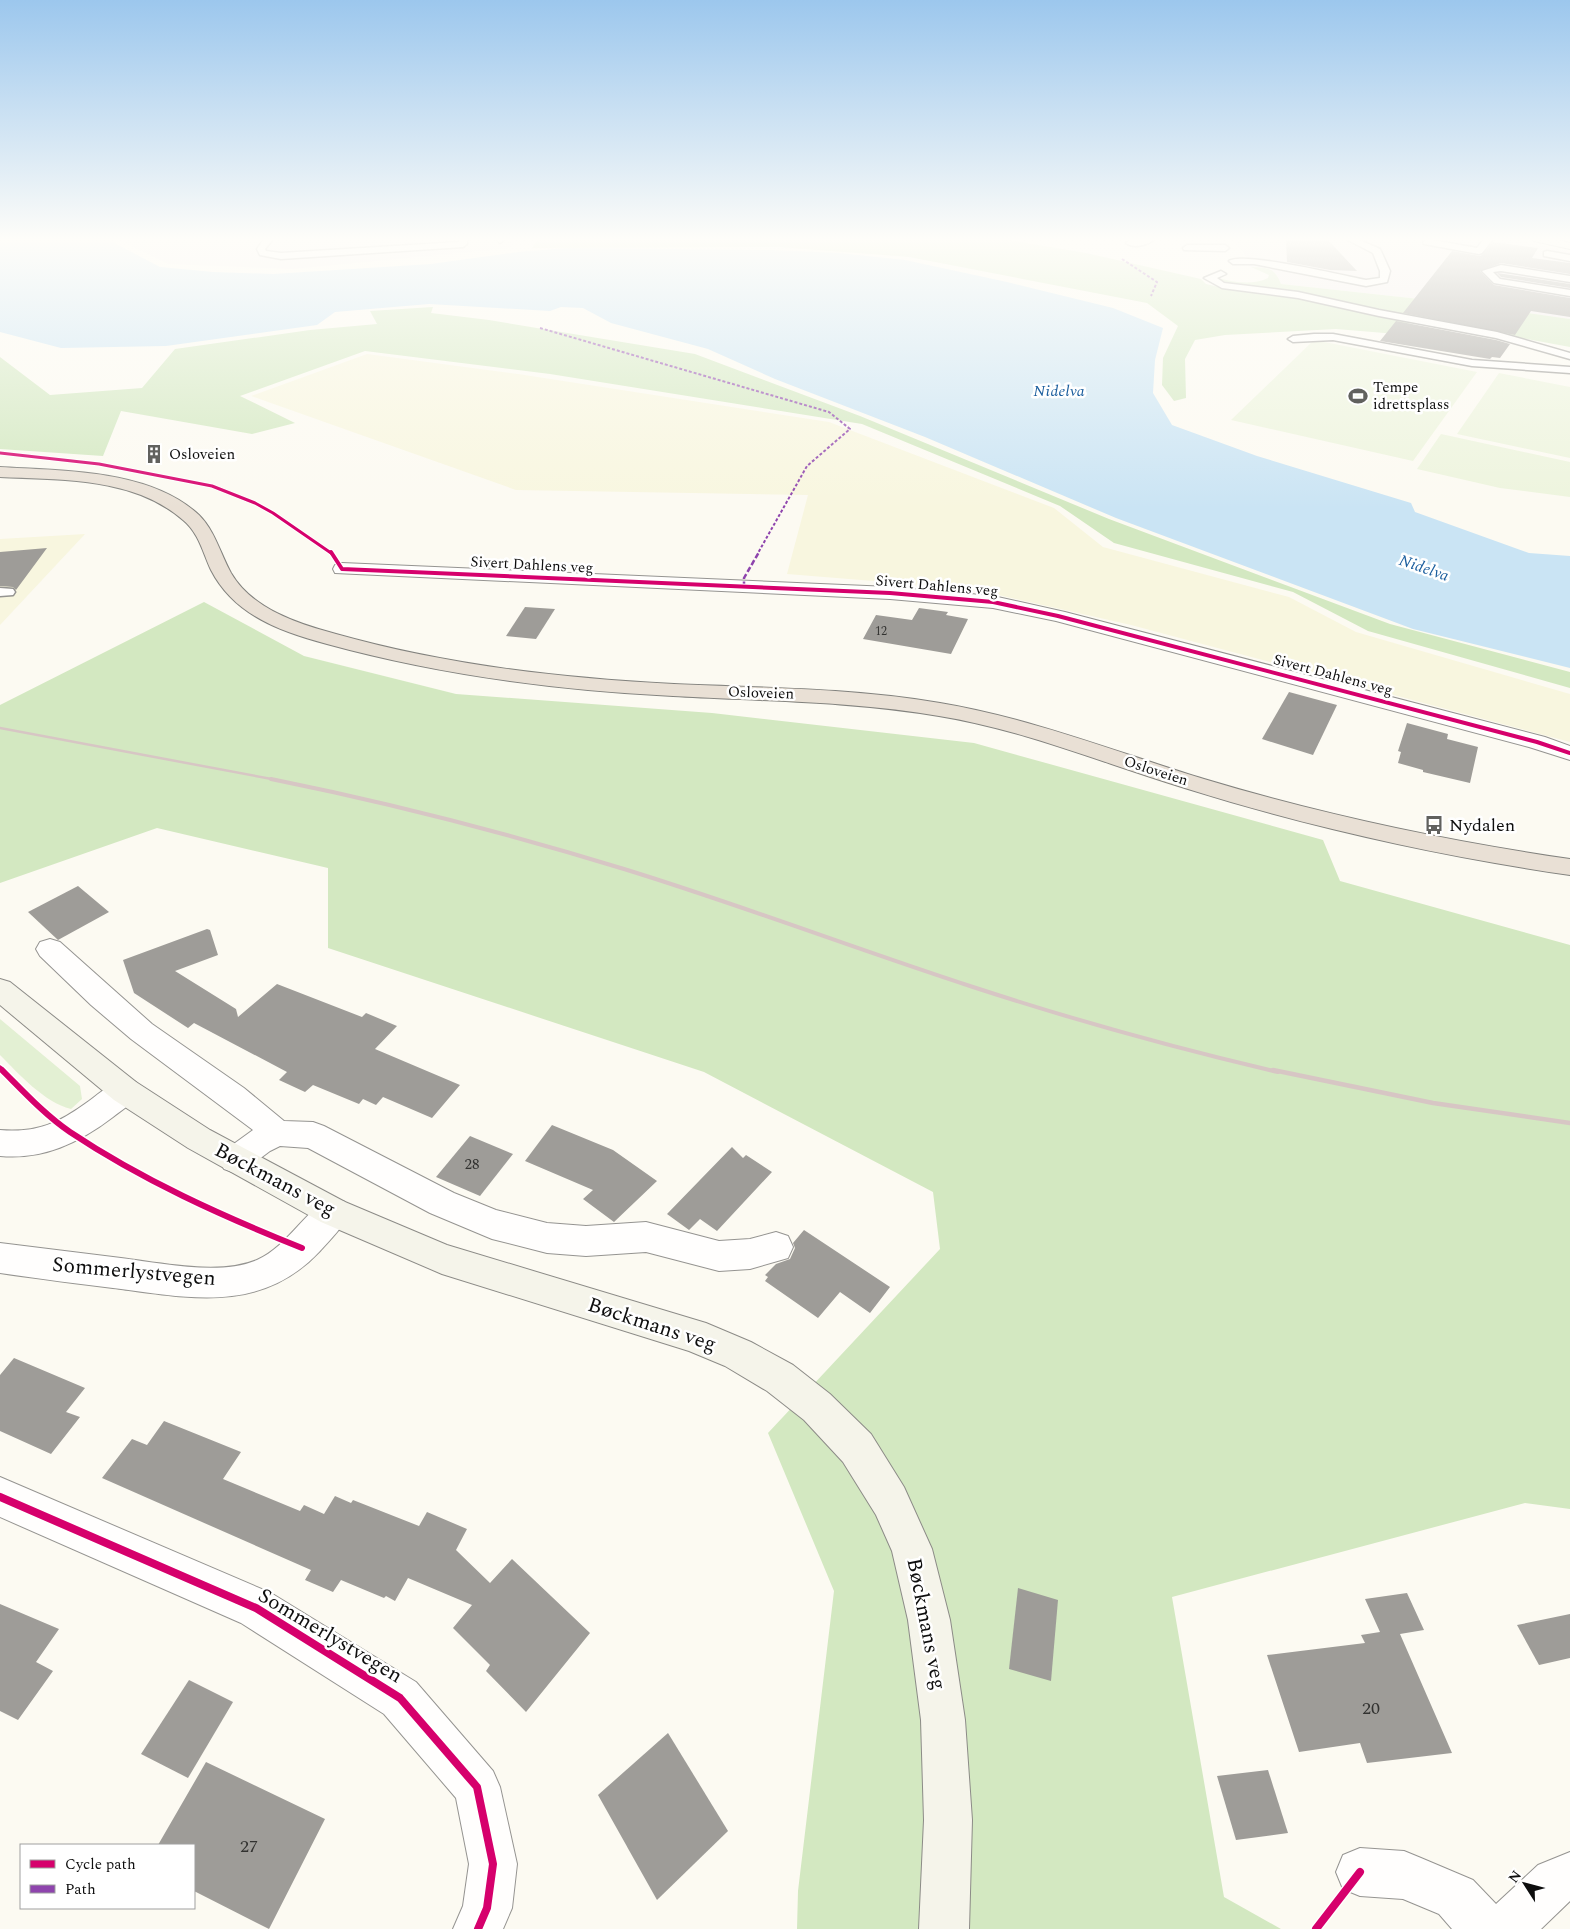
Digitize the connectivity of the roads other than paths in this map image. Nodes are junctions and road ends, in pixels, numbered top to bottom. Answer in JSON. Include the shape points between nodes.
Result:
{"nodes":[{"id":1,"x":1465,"y":329,"type":"edge"},
{"id":2,"x":1294,"y":339,"type":"dead end"},
{"id":3,"x":1570,"y":356,"type":"edge"},
{"id":4,"x":1570,"y":370,"type":"edge"},
{"id":5,"x":0,"y":472,"type":"edge"},
{"id":6,"x":342,"y":570,"type":"dead end"},
{"id":7,"x":1570,"y":753,"type":"edge"},
{"id":8,"x":1570,"y":867,"type":"edge"},
{"id":9,"x":50,"y":949,"type":"dead end"},
{"id":10,"x":0,"y":989,"type":"edge"},
{"id":11,"x":126,"y":1091,"type":"junction"},
{"id":12,"x":277,"y":1133,"type":"junction"},
{"id":13,"x":0,"y":1143,"type":"edge"},
{"id":14,"x":235,"y":1160,"type":"junction"},
{"id":15,"x":333,"y":1212,"type":"junction"},
{"id":16,"x":776,"y":1247,"type":"dead end"},
{"id":17,"x":0,"y":1258,"type":"edge"},
{"id":18,"x":0,"y":1497,"type":"edge"},
{"id":19,"x":1360,"y":1872,"type":"dead end"},
{"id":20,"x":1570,"y":1876,"type":"edge"},
{"id":21,"x":478,"y":1929,"type":"edge"},
{"id":22,"x":944,"y":1929,"type":"edge"},
{"id":23,"x":1485,"y":1929,"type":"edge"},
{"id":24,"x":1506,"y":1929,"type":"edge"}],
"edges":[{"from":1,"to":3,"type":"lane"},
{"from":2,"to":4,"type":"lane","via":[[1333,337],[1472,363]]},
{"from":5,"to":8,"type":"highway","name":"Osloveien","via":[[94,479],[132,487],[171,502],[202,528],[222,573],[244,600],[272,618],[326,638],[396,656],[528,678],[673,690],[881,701],[944,710],[1038,732],[1194,784],[1316,816],[1470,851]]},
{"from":6,"to":7,"type":"street","name":"Sivert Dahlens veg","via":[[890,593],[993,602],[1097,626]]},
{"from":9,"to":12,"type":"street","via":[[90,988],[148,1036],[253,1111]]},
{"from":10,"to":11,"type":"main road","name":"Bøckmans veg"},
{"from":11,"to":13,"type":"street","via":[[69,1131],[51,1139],[36,1144]]},
{"from":11,"to":14,"type":"main road","name":"Bøckmans veg"},
{"from":12,"to":14,"type":"street"},
{"from":12,"to":16,"type":"street","via":[[313,1135],[442,1203],[492,1224],[547,1238],[586,1241],[646,1237],[719,1256],[750,1254]]},
{"from":14,"to":15,"type":"main road","name":"Bøckmans veg"},
{"from":15,"to":17,"type":"street","name":"Sommerlystvegen","via":[[302,1248],[288,1259],[265,1273],[238,1280],[196,1282]]},
{"from":15,"to":22,"type":"main road","name":"Bøckmans veg","via":[[442,1259],[693,1335],[738,1354],[780,1378],[817,1407],[857,1448],[890,1501],[912,1549],[929,1620],[943,1720],[948,1820]]},
{"from":18,"to":21,"type":"street","name":"Sommerlystvegen","via":[[256,1608],[400,1698],[476,1787],[493,1864],[487,1908]]},
{"from":19,"to":23,"type":"street","via":[[1404,1875],[1456,1897]]},
{"from":20,"to":24,"type":"street","via":[[1555,1882]]}]}
